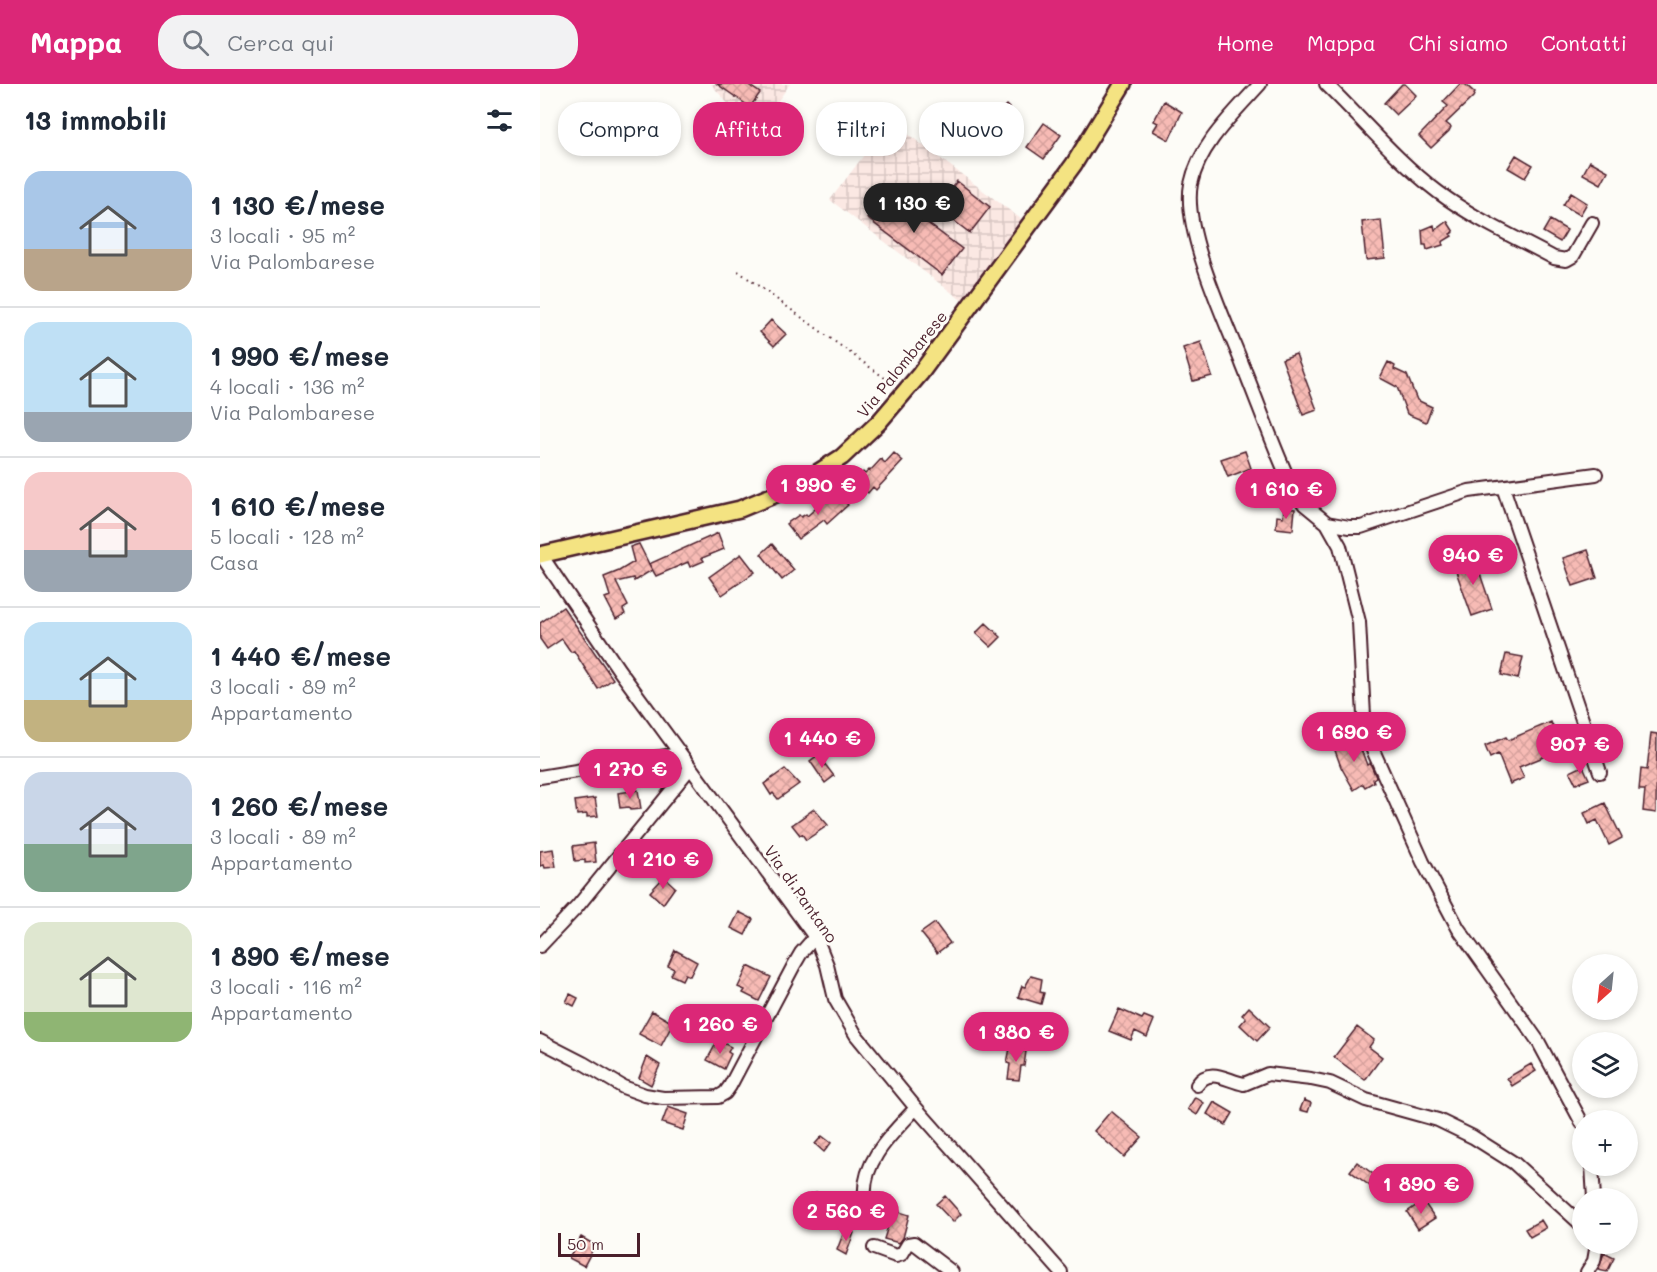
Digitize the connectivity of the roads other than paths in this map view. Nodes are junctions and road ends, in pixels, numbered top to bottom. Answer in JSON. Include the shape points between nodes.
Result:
{"nodes":[{"id":1,"x":1123,"y":84,"type":"edge"},
{"id":2,"x":1260,"y":84,"type":"edge"},
{"id":3,"x":1326,"y":84,"type":"edge"},
{"id":4,"x":1592,"y":223,"type":"dead end"},
{"id":5,"x":1596,"y":474,"type":"dead end"},
{"id":6,"x":1503,"y":487,"type":"junction"},
{"id":7,"x":1327,"y":522,"type":"junction"},
{"id":8,"x":541,"y":555,"type":"edge"},
{"id":9,"x":679,"y":754,"type":"junction"},
{"id":10,"x":690,"y":768,"type":"junction"},
{"id":11,"x":1600,"y":772,"type":"dead end"},
{"id":12,"x":540,"y":777,"type":"edge"},
{"id":13,"x":815,"y":938,"type":"junction"},
{"id":14,"x":540,"y":946,"type":"edge"},
{"id":15,"x":540,"y":1041,"type":"edge"},
{"id":16,"x":1197,"y":1084,"type":"dead end"},
{"id":17,"x":916,"y":1108,"type":"junction"},
{"id":18,"x":1575,"y":1110,"type":"edge"},
{"id":19,"x":881,"y":1207,"type":"dead end"},
{"id":20,"x":1572,"y":1215,"type":"edge"},
{"id":21,"x":874,"y":1248,"type":"dead end"},
{"id":22,"x":1596,"y":1254,"type":"edge"},
{"id":23,"x":952,"y":1272,"type":"edge"},
{"id":24,"x":1061,"y":1272,"type":"edge"},
{"id":25,"x":1587,"y":1272,"type":"edge"}],
"edges":[{"from":1,"to":8,"type":"main road","name":"Via Palombarese","via":[[1074,164],[999,269],[905,393],[842,457],[781,493],[730,512]]},
{"from":2,"to":7,"type":"street","via":[[1224,124],[1199,162],[1191,185],[1190,215],[1215,294],[1287,476],[1304,504]]},
{"from":3,"to":4,"type":"street","via":[[1438,192],[1554,258],[1566,260],[1573,256]]},
{"from":5,"to":6,"type":"street"},
{"from":6,"to":7,"type":"street","via":[[1463,492],[1361,526]]},
{"from":6,"to":11,"type":"street"},
{"from":7,"to":18,"type":"street","via":[[1342,550],[1356,607],[1365,725],[1372,752],[1448,912],[1538,1041]]},
{"from":8,"to":9,"type":"street","name":"Via di Pantano"},
{"from":9,"to":10,"type":"street","name":"Via di Pantano"},
{"from":9,"to":12,"type":"street"},
{"from":10,"to":13,"type":"street","name":"Via di Pantano"},
{"from":10,"to":14,"type":"street","via":[[584,899]]},
{"from":13,"to":15,"type":"street","via":[[794,965],[728,1090],[718,1097],[645,1095]]},
{"from":13,"to":17,"type":"street","name":"Via di Pantano","via":[[824,955],[835,999],[847,1022]]},
{"from":16,"to":20,"type":"street","via":[[1209,1075],[1244,1084],[1268,1074],[1311,1079],[1330,1083],[1366,1100],[1438,1120],[1514,1162]]},
{"from":17,"to":19,"type":"street","via":[[884,1143],[868,1173],[865,1199]]},
{"from":17,"to":24,"type":"street","name":"Via di Pantano"},
{"from":21,"to":23,"type":"street","via":[[897,1256],[914,1244]]},
{"from":22,"to":25,"type":"street"}]}
